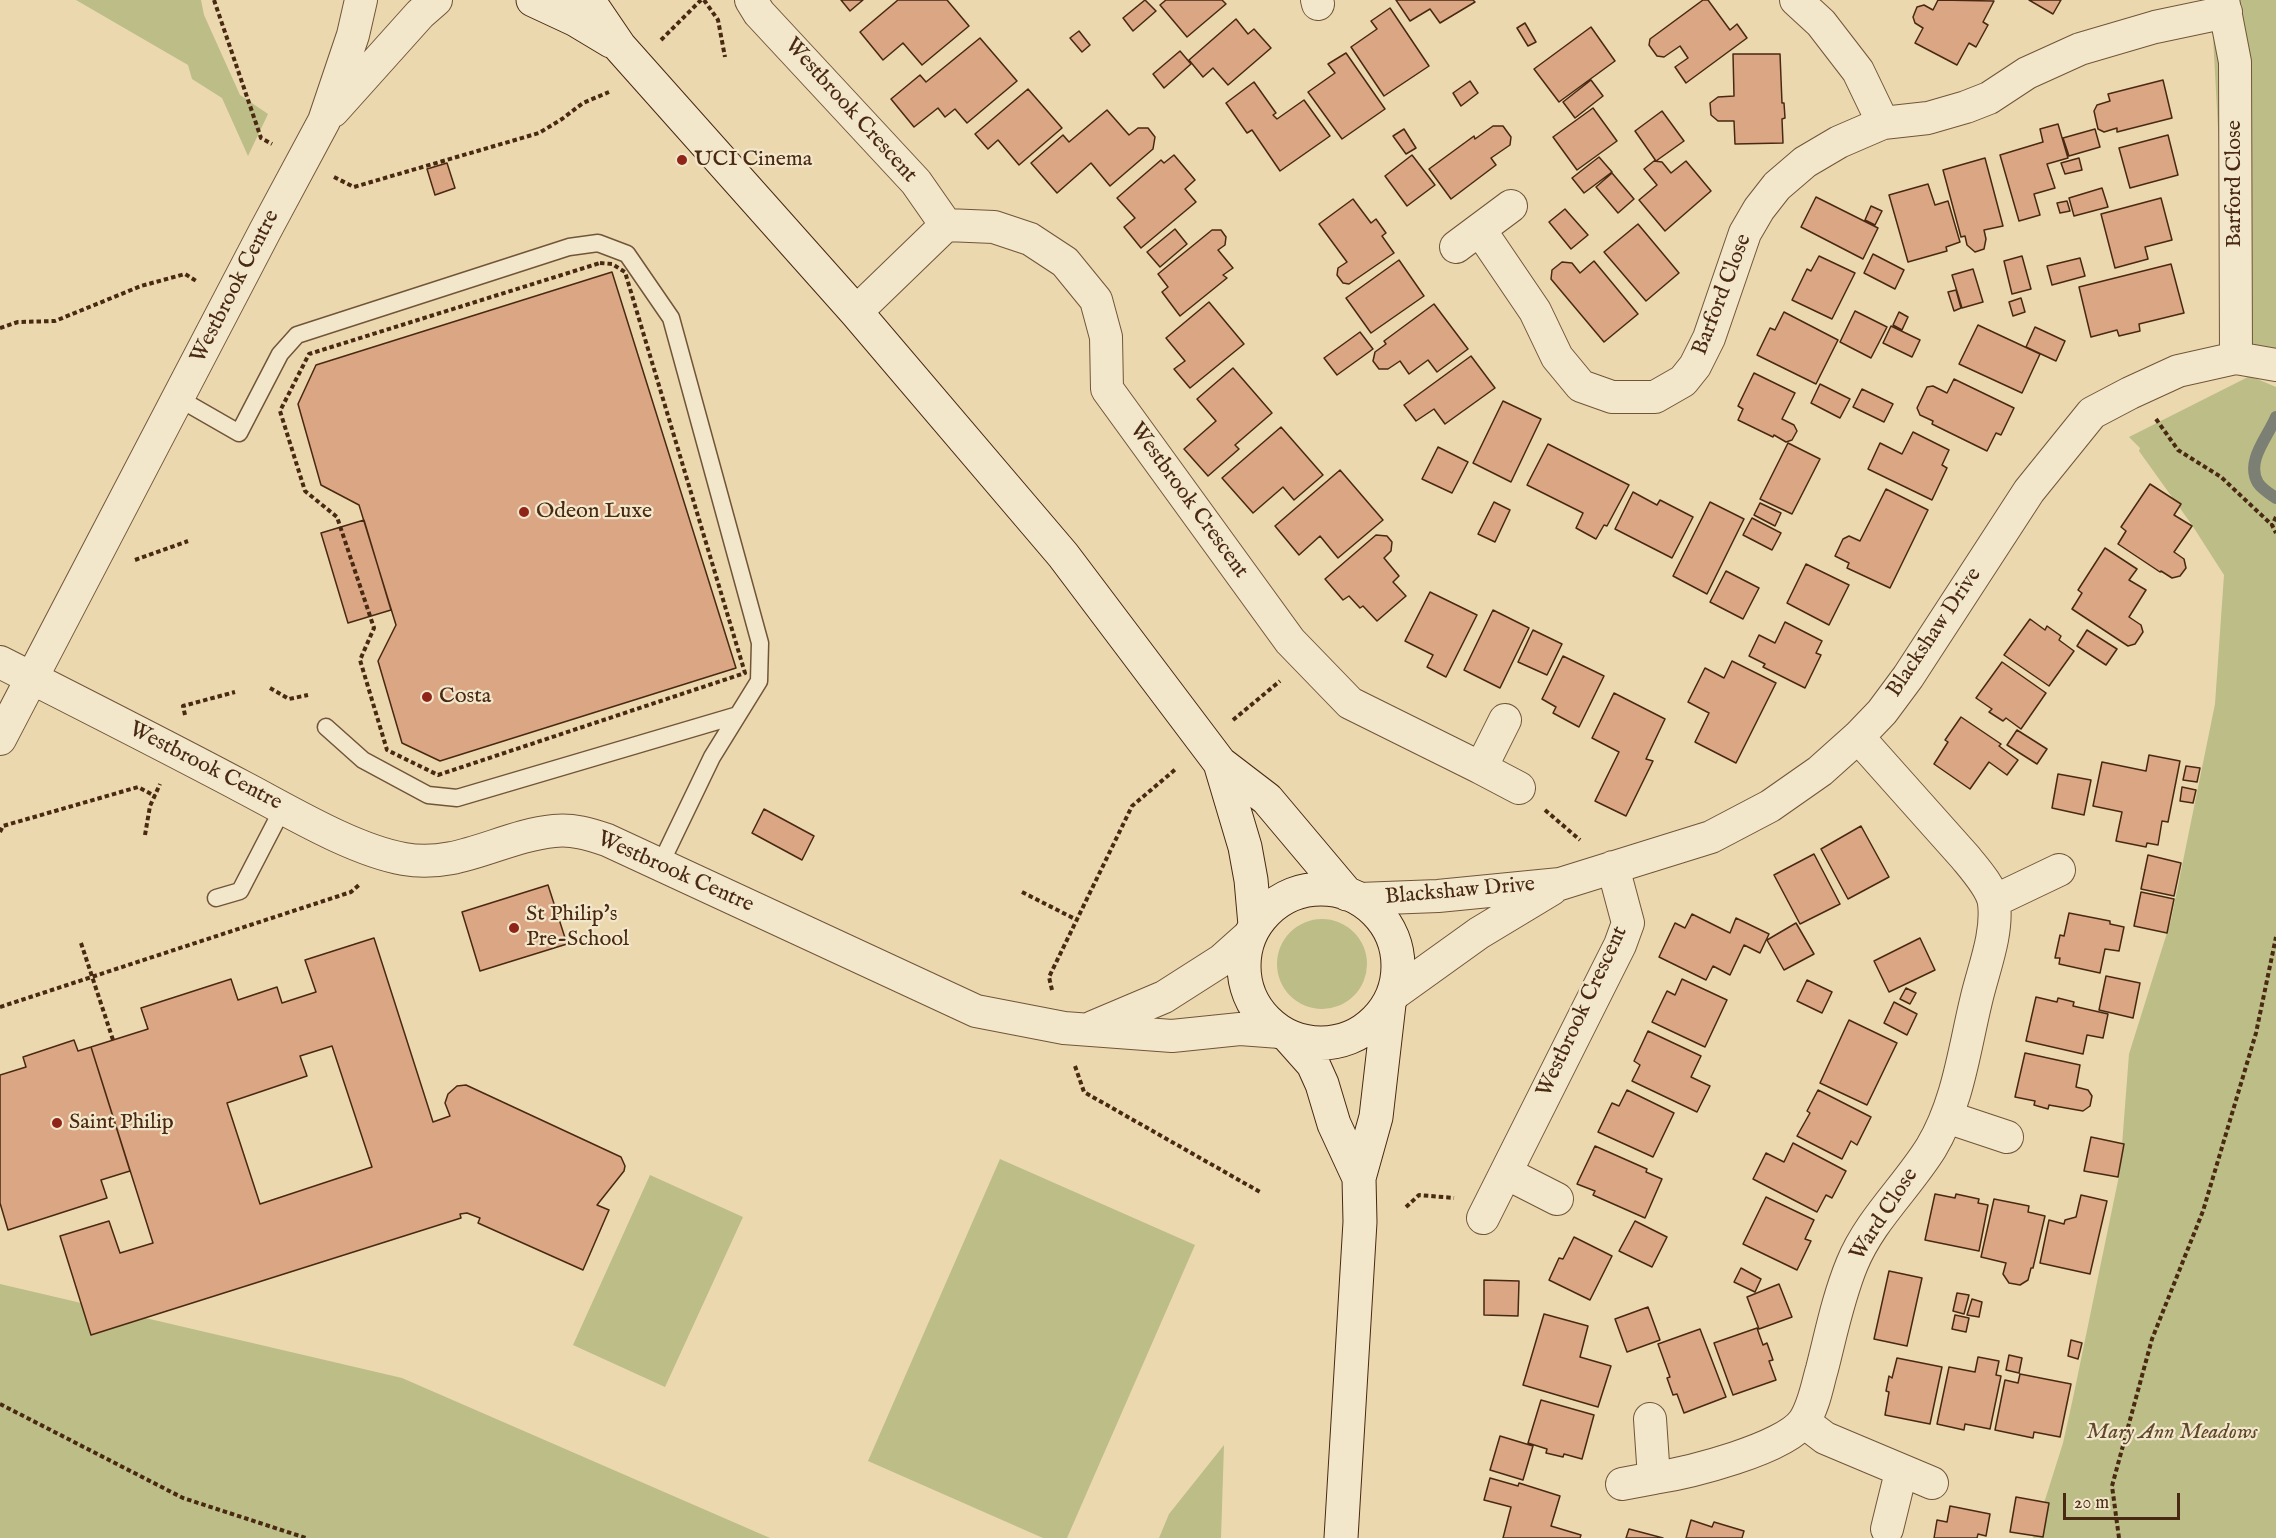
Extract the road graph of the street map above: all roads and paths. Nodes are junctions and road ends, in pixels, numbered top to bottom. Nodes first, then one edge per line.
1 (214, 0) edge
2 (362, 0) edge
3 (436, 0) edge
4 (533, 0) edge
5 (588, 0) edge
6 (702, 0) edge
7 (750, 0) edge
8 (1786, 3) edge
9 (2224, 6) edge
10 (658, 44) dead end
11 (620, 47) junction
12 (725, 57) dead end
13 (609, 92) dead end
14 (324, 121) junction
15 (1883, 123) junction
16 (277, 147) dead end
17 (330, 175) dead end
18 (1511, 206) dead end
19 (946, 225) junction
20 (230, 298) junction
21 (856, 312) junction
22 (0, 328) edge
23 (2236, 358) junction
24 (2276, 365) edge
25 (2130, 393) junction
26 (178, 398) junction
27 (300, 478) joint
28 (2276, 518) edge
29 (2272, 525) junction
30 (2276, 533) edge
31 (189, 541) dead end
32 (131, 550) dead end
33 (1307, 658) junction
34 (0, 662) edge
35 (32, 678) junction
36 (270, 688) dead end
37 (235, 692) dead end
38 (308, 695) dead end
39 (183, 706) dead end
40 (738, 715) junction
41 (1505, 720) dead end
42 (1230, 723) dead end
43 (326, 727) dead end
44 (1858, 737) junction
45 (0, 739) edge
46 (1220, 763) junction
47 (1178, 767) dead end
48 (1481, 768) junction
49 (162, 781) dead end
50 (1520, 788) joint
51 (155, 796) junction
52 (283, 808) junction
53 (0, 832) edge
54 (145, 835) dead end
55 (660, 865) junction
56 (1613, 867) junction
57 (2059, 870) dead end
58 (360, 884) dead end
59 (1560, 884) junction
60 (1022, 892) dead end
61 (1353, 896) junction
62 (216, 898) dead end
63 (1994, 901) junction
64 (1077, 920) junction
65 (1252, 930) junction
66 (2276, 938) edge
67 (81, 943) dead end
68 (92, 976) junction
69 (1054, 999) dead end
70 (1391, 999) junction
71 (0, 1007) edge
72 (1090, 1029) junction
73 (1285, 1035) junction
74 (113, 1040) dead end
75 (1075, 1066) dead end
76 (1947, 1117) junction
77 (2007, 1137) dead end
78 (1506, 1173) junction
79 (1359, 1178) junction
80 (1260, 1192) dead end
81 (1557, 1199) dead end
82 (1406, 1207) dead end
83 (1487, 1211) joint
84 (0, 1404) edge
85 (1650, 1419) dead end
86 (1804, 1422) junction
87 (1901, 1472) junction
88 (1654, 1478) junction
89 (1932, 1483) dead end
90 (1622, 1484) dead end
91 (1887, 1528) dead end
92 (306, 1538) edge
93 (1341, 1538) edge
94 (2119, 1538) edge

1 - 16 path
2 - 14 street, Westbrook Centre
3 - 14 street, Westbrook Centre
4 - 11 street
5 - 11 street
6 - 10 path
6 - 12 path
7 - 19 street, Westbrook Crescent
8 - 15 street
9 - 15 street, Barford Close
9 - 23 street, Barford Close
11 - 21 street
13 - 17 path
14 - 20 street, Westbrook Centre
15 - 18 street, Barford Close
19 - 21 street
19 - 33 street, Westbrook Crescent
20 - 22 path
20 - 26 street, Westbrook Centre
21 - 46 street
23 - 24 street, Blackshaw Drive
23 - 25 street, Blackshaw Drive
25 - 29 path
25 - 44 street, Blackshaw Drive
26 - 35 street, Westbrook Centre
26 - 40 lane
27 - 27 path
28 - 29 path
29 - 30 path
31 - 32 path
33 - 42 path
33 - 48 street, Westbrook Crescent
34 - 35 street, Westbrook Centre
35 - 45 street, Westbrook Centre
35 - 52 street, Westbrook Centre
36 - 38 path
37 - 39 path
40 - 43 lane
40 - 55 lane
41 - 48 street
44 - 56 street, Blackshaw Drive
44 - 63 street
46 - 61 street
46 - 65 street
47 - 64 path
48 - 50 street, Westbrook Crescent
49 - 51 path
50 - 56 path
51 - 53 path
51 - 54 path
52 - 55 street, Westbrook Centre
52 - 62 lane
55 - 72 street, Westbrook Centre
56 - 59 street, Blackshaw Drive
56 - 78 street, Westbrook Crescent
57 - 63 street
58 - 68 path
59 - 61 street, Blackshaw Drive
59 - 70 street, Blackshaw Drive
60 - 64 path
61 - 65 street
61 - 70 street
63 - 76 street, Ward Close
64 - 69 path
65 - 72 street, Westbrook Centre
65 - 73 street
66 - 94 path
67 - 68 path
68 - 71 path
68 - 74 path
70 - 73 street
70 - 79 street
72 - 73 street, Westbrook Centre
73 - 79 street
75 - 80 path
76 - 77 street
76 - 86 street, Ward Close
78 - 81 street
78 - 83 street, Westbrook Crescent
79 - 93 street
82 - 83 path
84 - 92 path
85 - 88 street
86 - 87 street
86 - 88 street
87 - 89 street
87 - 91 street
88 - 90 street

